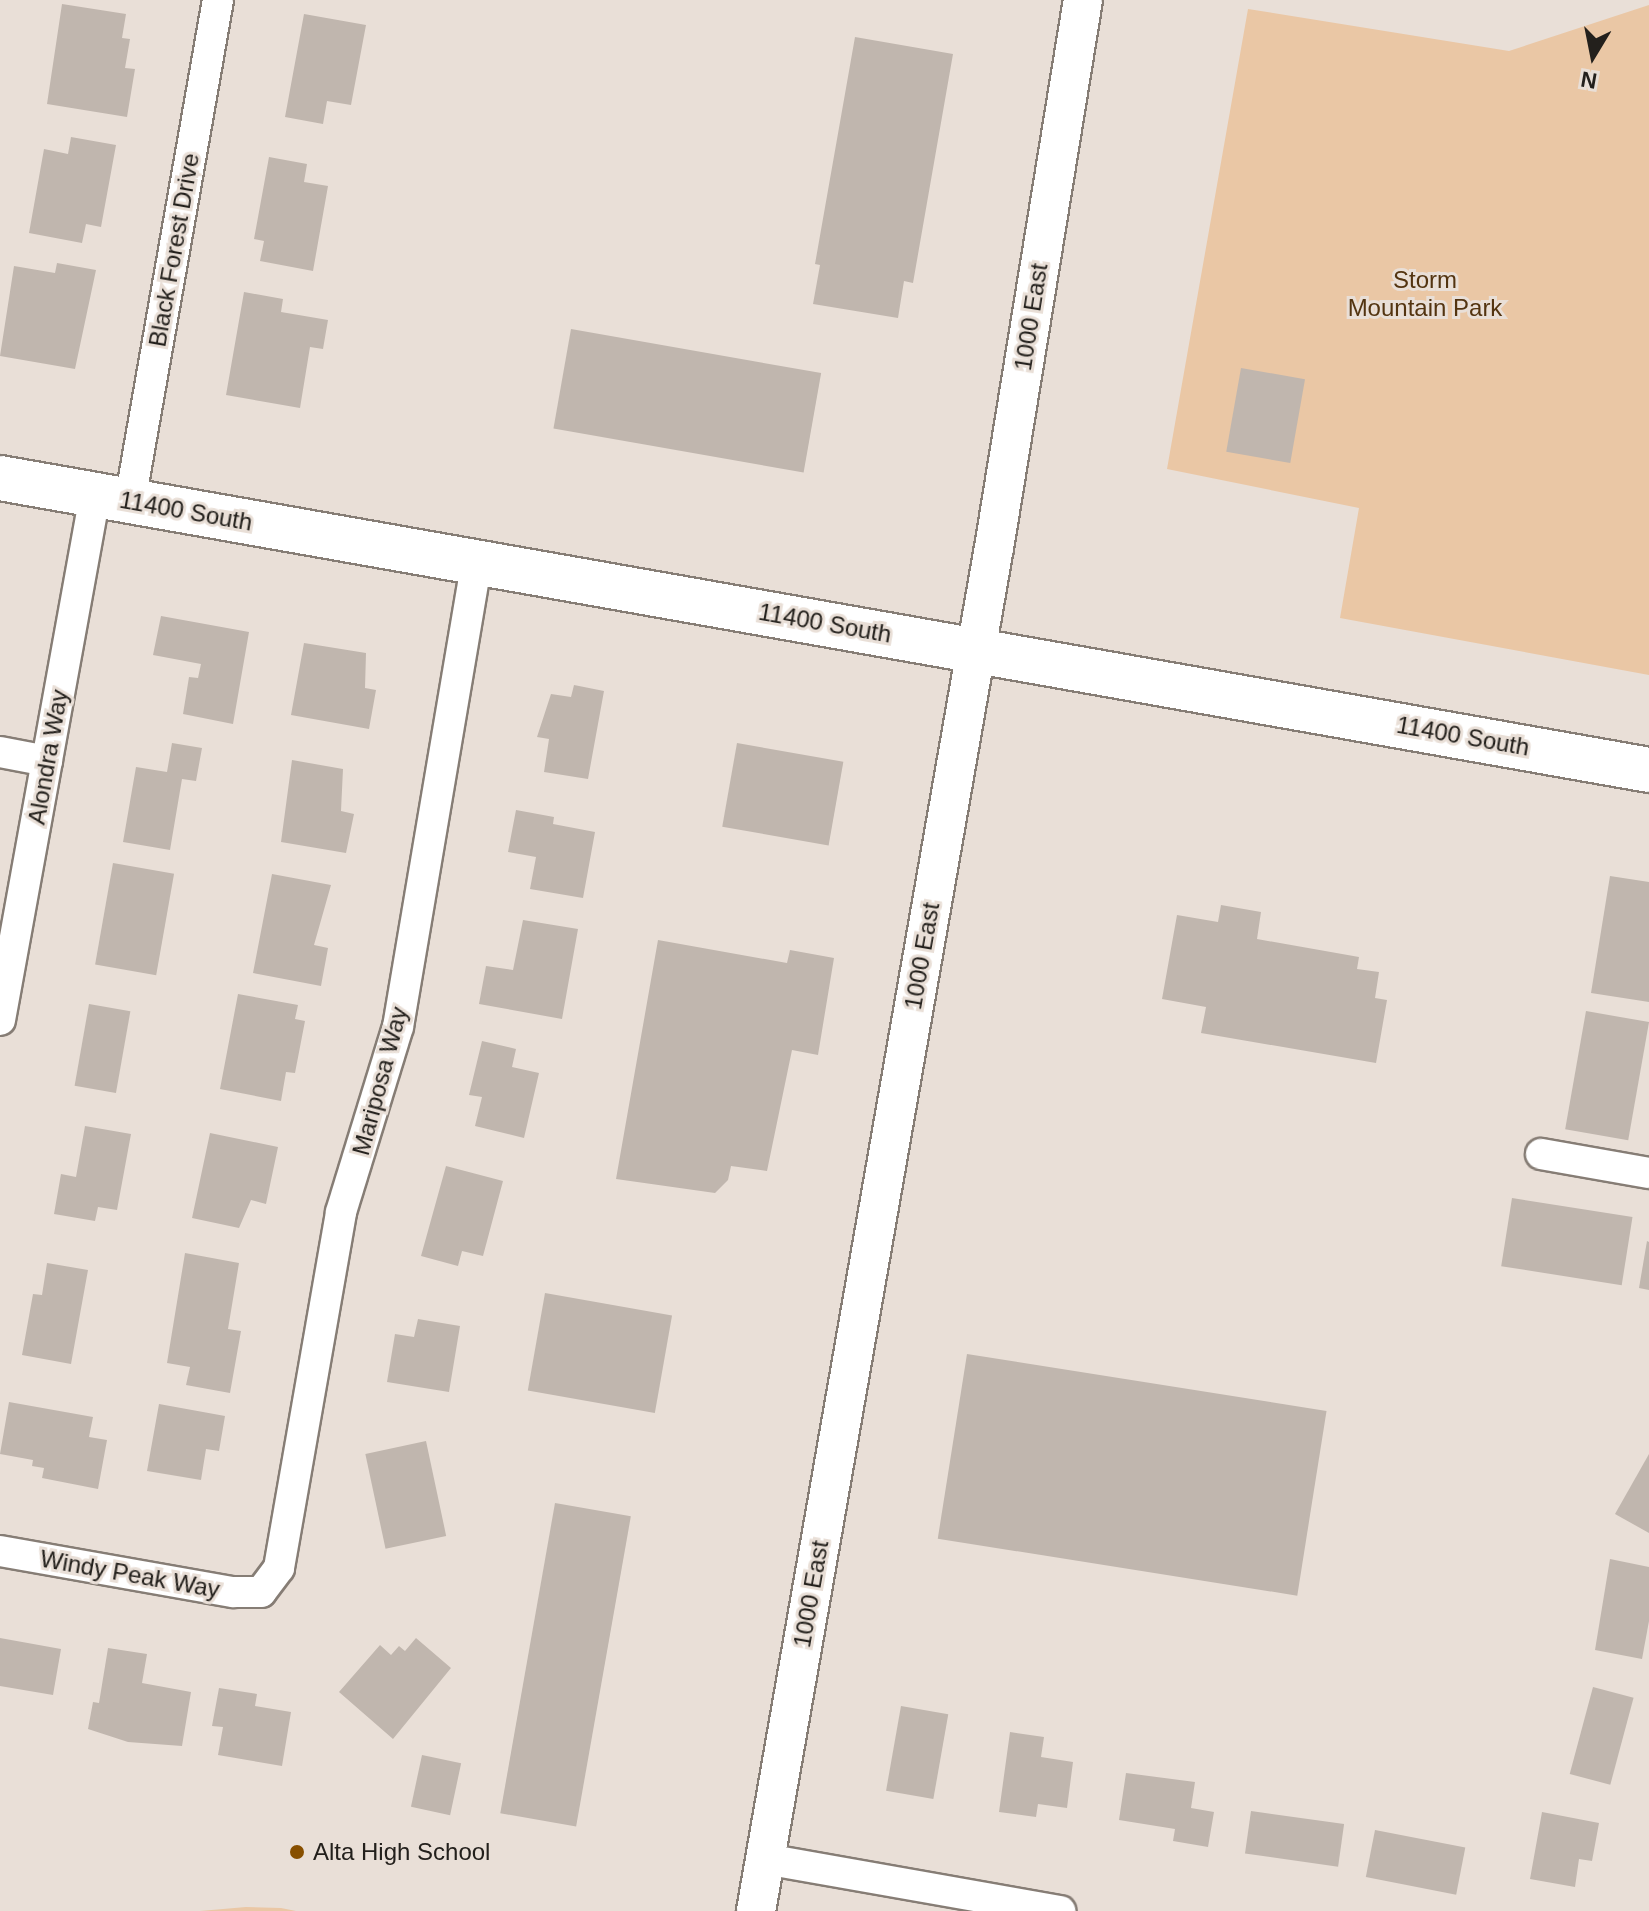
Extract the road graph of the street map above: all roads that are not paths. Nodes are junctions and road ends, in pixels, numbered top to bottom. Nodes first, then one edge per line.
1 (218, 0) edge
2 (1083, 0) edge
3 (0, 478) edge
4 (112, 498) junction
5 (477, 562) junction
6 (976, 650) junction
7 (0, 752) edge
8 (47, 761) junction
9 (1649, 770) edge
10 (0, 1020) edge
11 (1541, 1154) dead end
12 (1649, 1173) edge
13 (0, 1551) edge
14 (261, 1592) joint
15 (765, 1859) junction
16 (756, 1911) edge
17 (1060, 1911) edge

1 - 4 street, Black Forest Drive
2 - 6 street, 1000 East
3 - 4 main road, 11400 South
4 - 5 main road, 11400 South
4 - 8 street, Alondra Way
5 - 6 main road, 11400 South
5 - 14 street, Mariposa Way
6 - 9 main road, 11400 South
6 - 15 street, 1000 East
7 - 8 street
8 - 10 street, Alondra Way
11 - 12 street
13 - 14 street, Windy Peak Way
15 - 16 street, 1000 East
15 - 17 street

